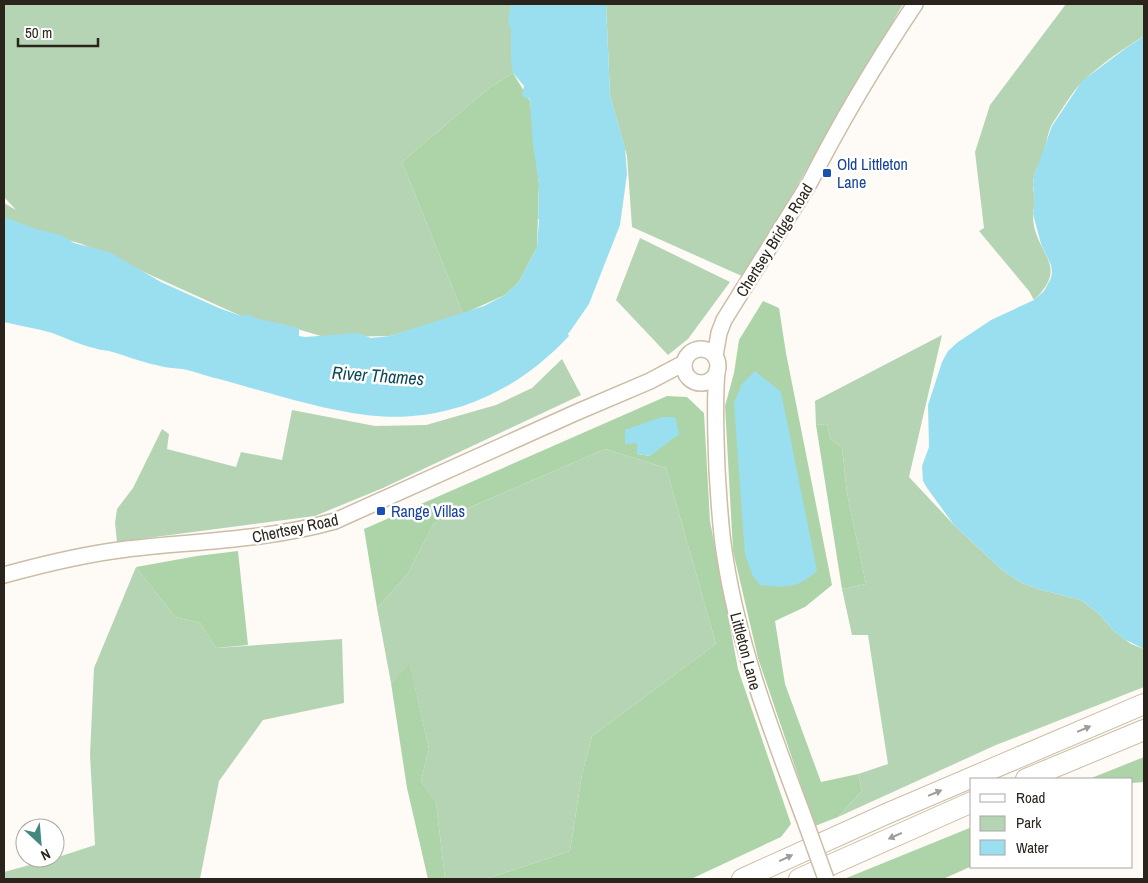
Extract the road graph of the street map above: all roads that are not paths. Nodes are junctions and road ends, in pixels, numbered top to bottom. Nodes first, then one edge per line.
1 (915, 4) edge
2 (724, 320) junction
3 (694, 350) junction
4 (716, 364) junction
5 (690, 374) junction
6 (714, 412) junction
7 (4, 575) edge
8 (1144, 704) edge
9 (1144, 730) edge
10 (1028, 778) edge
11 (970, 803) edge
12 (742, 879) edge
13 (799, 879) edge
14 (826, 879) edge

1 - 2 main road, Chertsey Bridge Road
2 - 3 main road, Chertsey Bridge Road
2 - 4 main road, Chertsey Bridge Road
3 - 4 main road
3 - 5 main road
4 - 5 main road
4 - 6 main road, Chertsey Bridge Road
5 - 6 main road
5 - 7 main road, Chertsey Road
6 - 14 main road, Littleton Lane, bridge
12 -> 8 highway
9 - 10 highway
11 -> 13 highway

